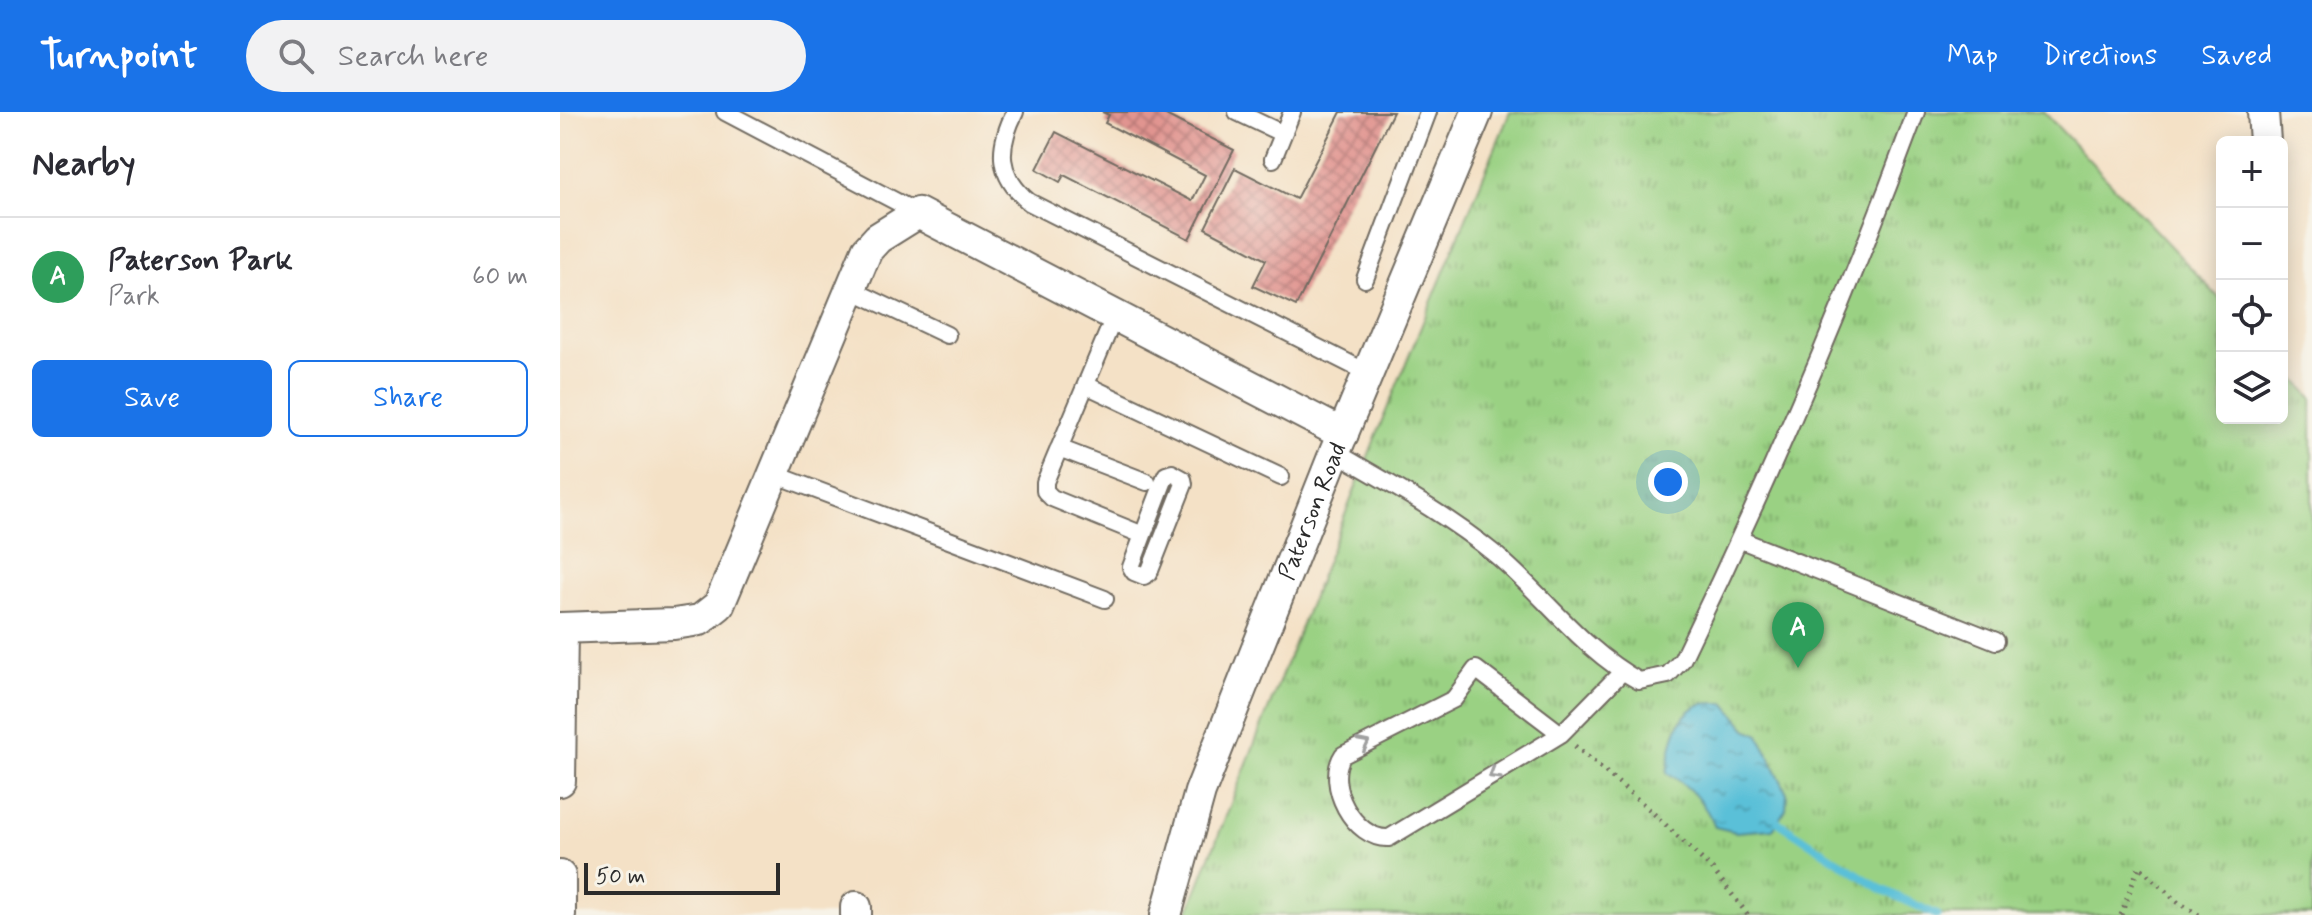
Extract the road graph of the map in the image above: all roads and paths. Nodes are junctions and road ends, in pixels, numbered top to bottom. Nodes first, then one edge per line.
1 (725, 112) edge
2 (1015, 112) edge
3 (1237, 112) edge
4 (1292, 112) edge
5 (1428, 112) edge
6 (1916, 112) edge
7 (2263, 112) edge
8 (1470, 114) edge
9 (1281, 133) junction
10 (2265, 136) edge
11 (1273, 159) dead end
12 (918, 213) junction
13 (1365, 279) dead end
14 (850, 289) junction
15 (1115, 315) junction
16 (947, 335) dead end
17 (1368, 373) junction
18 (1086, 385) junction
19 (1339, 443) junction
20 (1059, 448) junction
21 (774, 474) junction
22 (1281, 477) dead end
23 (1147, 482) dead end
24 (1143, 535) junction
25 (1741, 540) junction
26 (1105, 599) dead end
27 (561, 628) edge
28 (1996, 641) dead end
29 (1622, 672) junction
30 (561, 694) edge
31 (1561, 734) junction
32 (560, 781) edge
33 (560, 876) edge
34 (1740, 908) junction
35 (2122, 914) edge
36 (560, 915) edge
37 (1166, 915) edge
38 (1742, 915) edge
39 (1748, 915) edge
40 (2199, 915) edge

1 - 12 lane
2 - 17 lane
3 - 9 lane
4 - 9 lane
5 - 13 lane
6 - 25 lane
7 - 10 street
8 - 17 street, Paterson Road
9 - 11 lane
12 - 14 street
12 - 15 street
14 - 16 lane
14 - 21 street
15 - 18 lane
15 - 19 street
17 - 19 street, Paterson Road
18 - 20 lane
18 - 22 lane
19 - 29 lane
19 - 37 street, Paterson Road
20 - 23 lane
20 - 24 lane
21 - 26 lane
21 - 27 street
24 - 24 lane
25 - 28 lane
25 - 29 lane
27 - 30 street
29 - 31 lane
30 - 32 street
31 -> 31 lane
31 - 34 path
33 - 36 street
34 - 38 path
34 - 39 path
35 - 40 path

